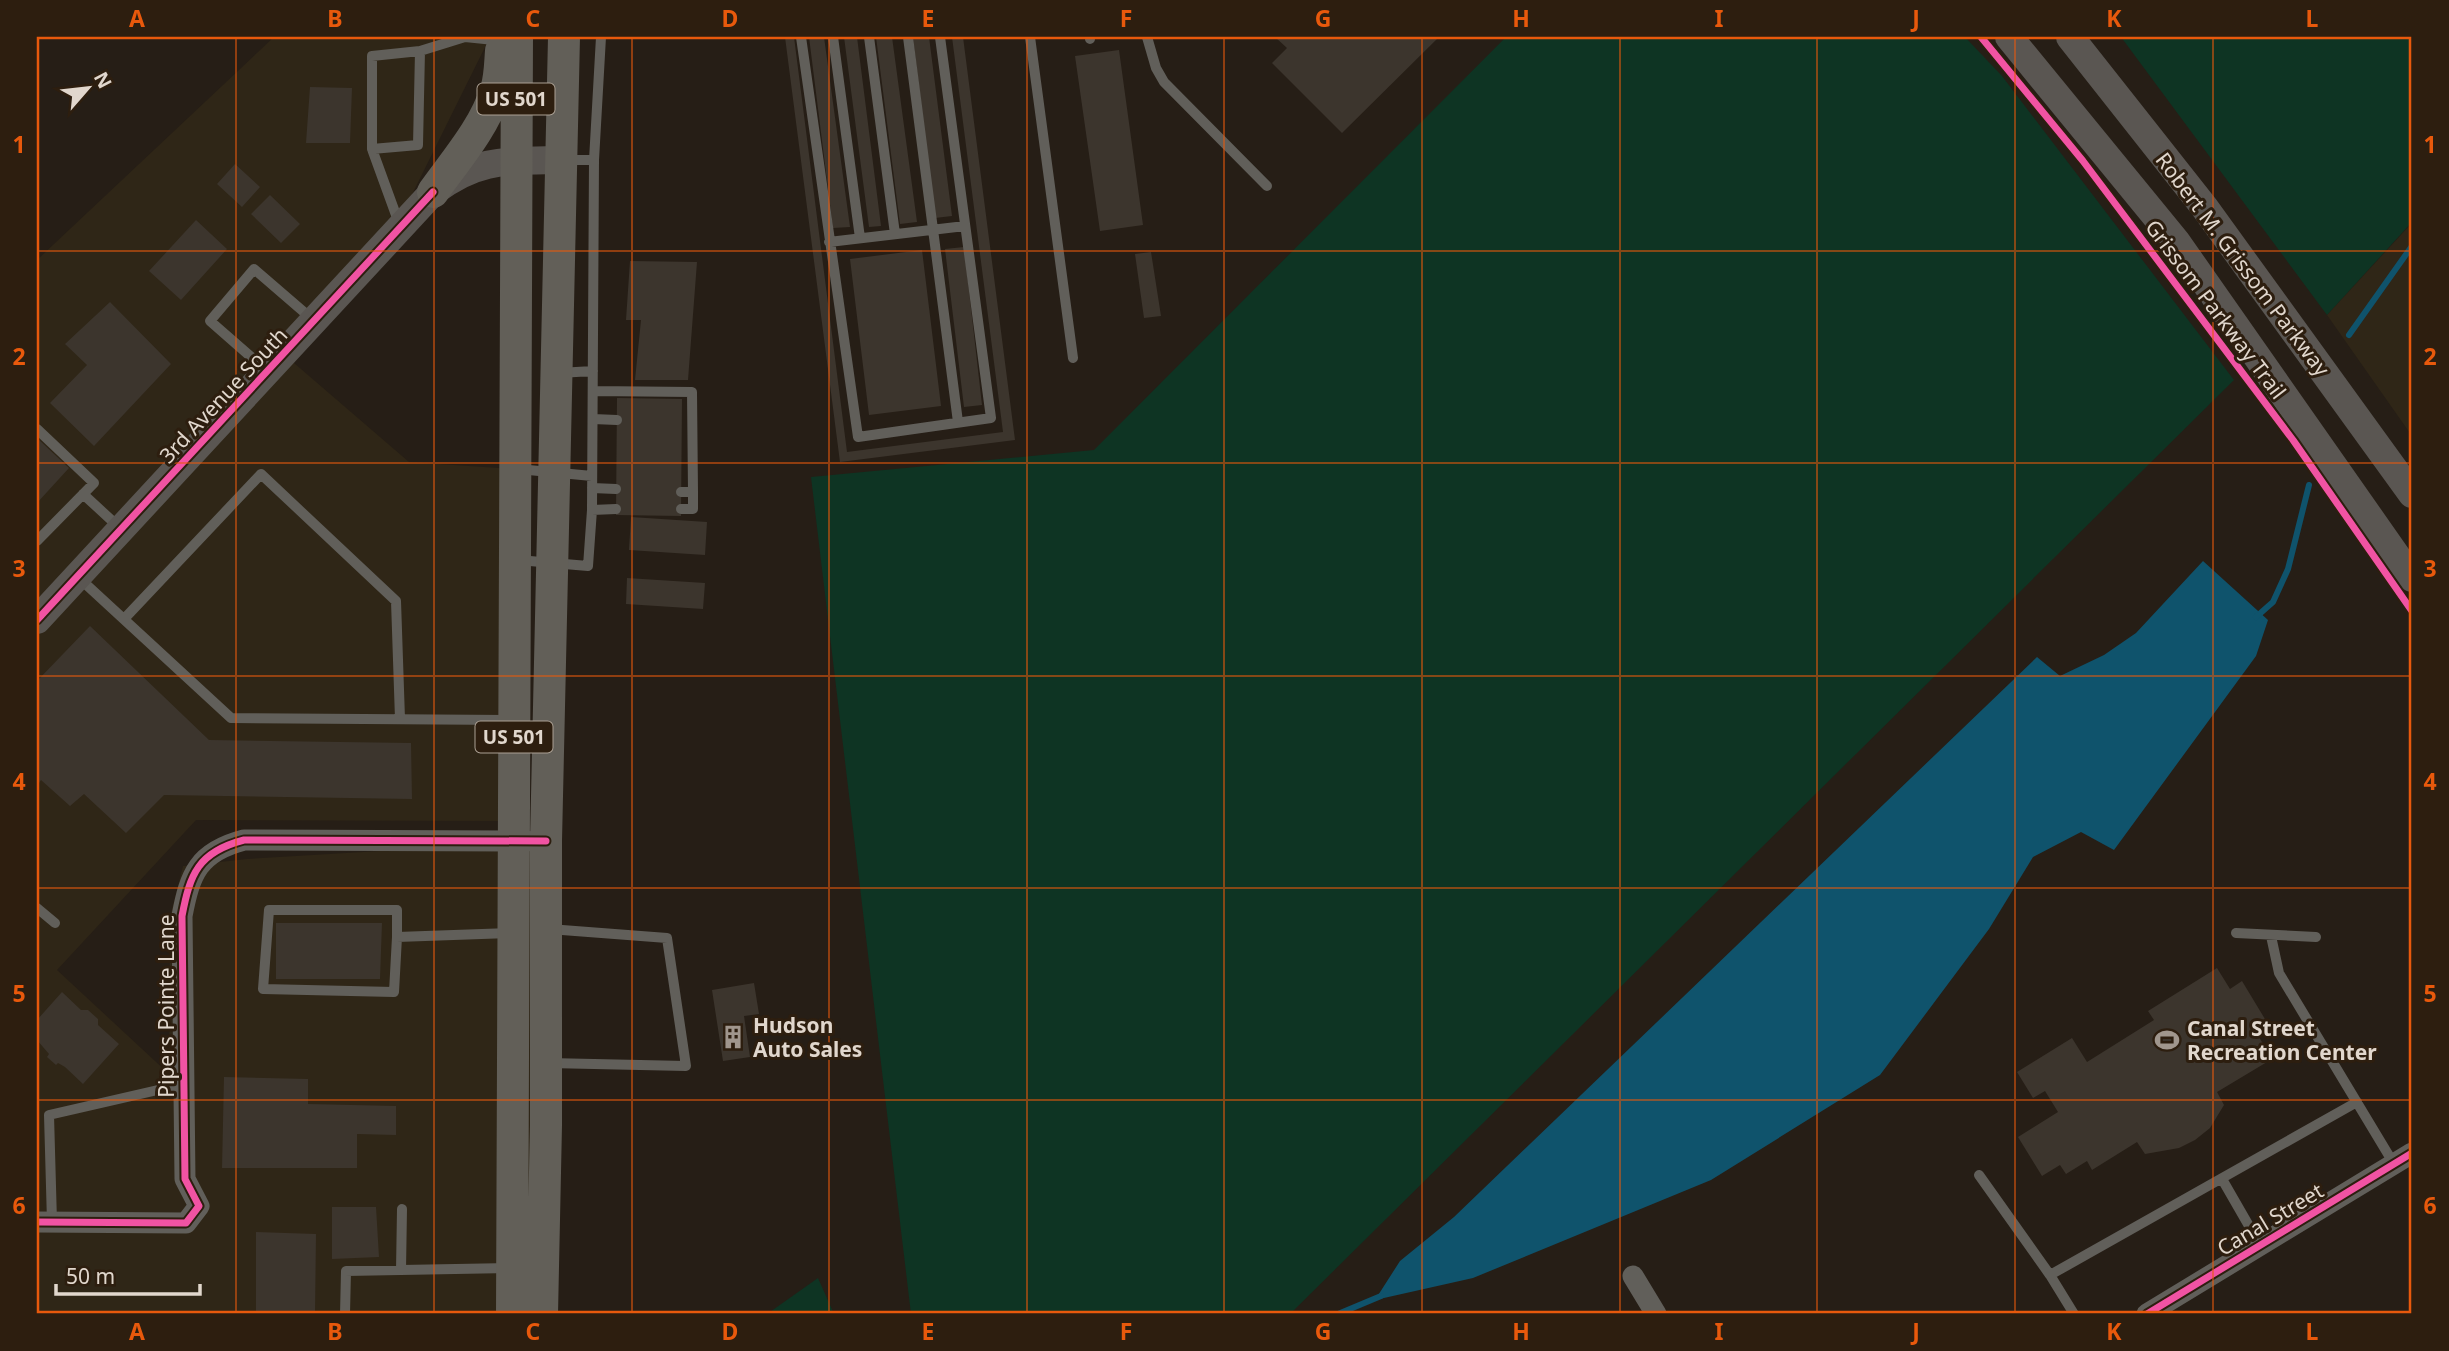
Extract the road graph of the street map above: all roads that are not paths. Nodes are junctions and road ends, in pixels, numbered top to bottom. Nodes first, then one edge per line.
1 (465, 37) edge
2 (564, 37) edge
3 (601, 37) edge
4 (801, 37) edge
5 (833, 37) edge
6 (869, 37) edge
7 (908, 37) edge
8 (940, 37) edge
9 (1030, 37) edge
10 (1147, 37) edge
11 (2009, 37) edge
12 (2070, 37) edge
13 (509, 38) edge
14 (420, 51) junction
15 (372, 149) junction
16 (515, 160) junction
17 (561, 160) junction
18 (594, 160) junction
19 (1267, 186) dead end
20 (433, 192) junction
21 (965, 226) junction
22 (401, 228) junction
23 (933, 230) junction
24 (895, 234) junction
25 (860, 238) junction
26 (829, 242) junction
27 (315, 321) junction
28 (1073, 358) dead end
29 (593, 371) junction
30 (268, 372) junction
31 (556, 373) junction
32 (593, 391) junction
33 (593, 419) junction
34 (617, 420) dead end
35 (958, 422) junction
36 (37, 429) edge
37 (515, 469) junction
38 (555, 471) junction
39 (592, 476) junction
40 (592, 488) junction
41 (616, 489) dead end
42 (681, 492) dead end
43 (693, 492) junction
44 (83, 494) junction
45 (2412, 494) edge
46 (616, 509) dead end
47 (681, 509) dead end
48 (592, 510) junction
49 (121, 529) junction
50 (37, 541) edge
51 (515, 560) junction
52 (552, 564) junction
53 (78, 578) junction
54 (2412, 578) edge
55 (43, 610) edge
56 (124, 619) junction
57 (400, 719) junction
58 (514, 720) junction
59 (514, 841) junction
60 (546, 841) junction
61 (37, 908) edge
62 (55, 923) dead end
63 (530, 931) junction
64 (2236, 933) dead end
65 (2271, 936) junction
66 (397, 937) junction
67 (2316, 937) dead end
68 (530, 1061) junction
69 (184, 1084) junction
70 (2357, 1102) junction
71 (2403, 1158) edge
72 (1979, 1175) dead end
73 (2222, 1179) junction
74 (402, 1209) dead end
75 (44, 1222) edge
76 (2260, 1245) junction
77 (513, 1268) junction
78 (401, 1270) junction
79 (2050, 1275) junction
80 (1633, 1276) dead end
81 (345, 1314) edge
82 (512, 1314) edge
83 (542, 1314) edge
84 (1656, 1314) edge
85 (2074, 1314) edge
86 (2147, 1314) edge

1 - 13 lane
1 - 14 lane
2 - 17 main road, US 501
3 - 18 lane
4 - 26 lane
5 - 25 lane
6 - 24 lane
7 - 23 lane
8 - 21 lane
9 - 28 lane
10 - 19 lane
11 - 54 main road, Robert M. Grissom Parkway
12 - 45 main road, Robert M. Grissom Parkway
13 - 16 main road, US 501
13 - 20 main road
14 - 15 lane
14 - 15 lane
15 - 22 lane
16 - 17 main road, 3rd Avenue South
16 - 20 main road, 3rd Avenue South
16 - 37 main road, US 501
17 - 18 lane
17 - 31 main road, US 501
18 - 29 lane
20 - 22 main road, 3rd Avenue South
21 - 23 lane
21 - 35 lane
22 - 27 main road, 3rd Avenue South
23 - 24 lane
23 - 35 lane
24 - 25 lane
25 - 26 lane
26 - 35 lane
27 - 30 main road, 3rd Avenue South
27 - 30 lane
29 - 31 lane
29 - 32 lane
30 - 49 main road, 3rd Avenue South
31 - 38 main road, US 501
32 - 33 lane
32 - 43 lane
33 - 34 lane
33 - 39 lane
36 - 44 lane
37 - 38 lane
37 - 51 main road, US 501
38 - 39 lane
38 - 52 main road, US 501
39 - 40 lane
40 - 41 lane
40 - 48 lane
42 - 43 lane
43 - 47 lane
44 - 49 lane
44 - 50 lane
46 - 48 lane
48 - 52 lane
49 - 53 main road, 3rd Avenue South
51 - 52 lane
51 - 58 main road, US 501
52 - 60 main road, US 501
53 - 55 main road, 3rd Avenue South
53 - 56 lane
56 - 57 lane
56 - 57 lane
57 - 58 lane
58 - 59 main road, US 501
59 - 60 street, Pipers Pointe Lane
59 - 63 main road, US 501
59 - 69 street, Pipers Pointe Lane
60 - 63 main road, US 501
61 - 62 lane
63 - 66 lane
63 - 68 main road, US 501
63 - 68 lane
64 - 65 lane
65 - 67 lane
65 - 70 lane
66 - 66 lane
68 - 77 main road, US 501
68 - 83 main road, US 501
69 - 75 lane
69 - 75 street, Pipers Pointe Lane
70 - 71 lane
70 - 73 lane
71 - 76 street, Canal Street
72 - 79 lane
73 - 76 lane
73 - 79 lane
74 - 78 lane
76 - 86 street, Canal Street
77 - 78 lane
77 - 82 main road, US 501
78 - 81 lane
79 - 85 lane
80 - 84 street

